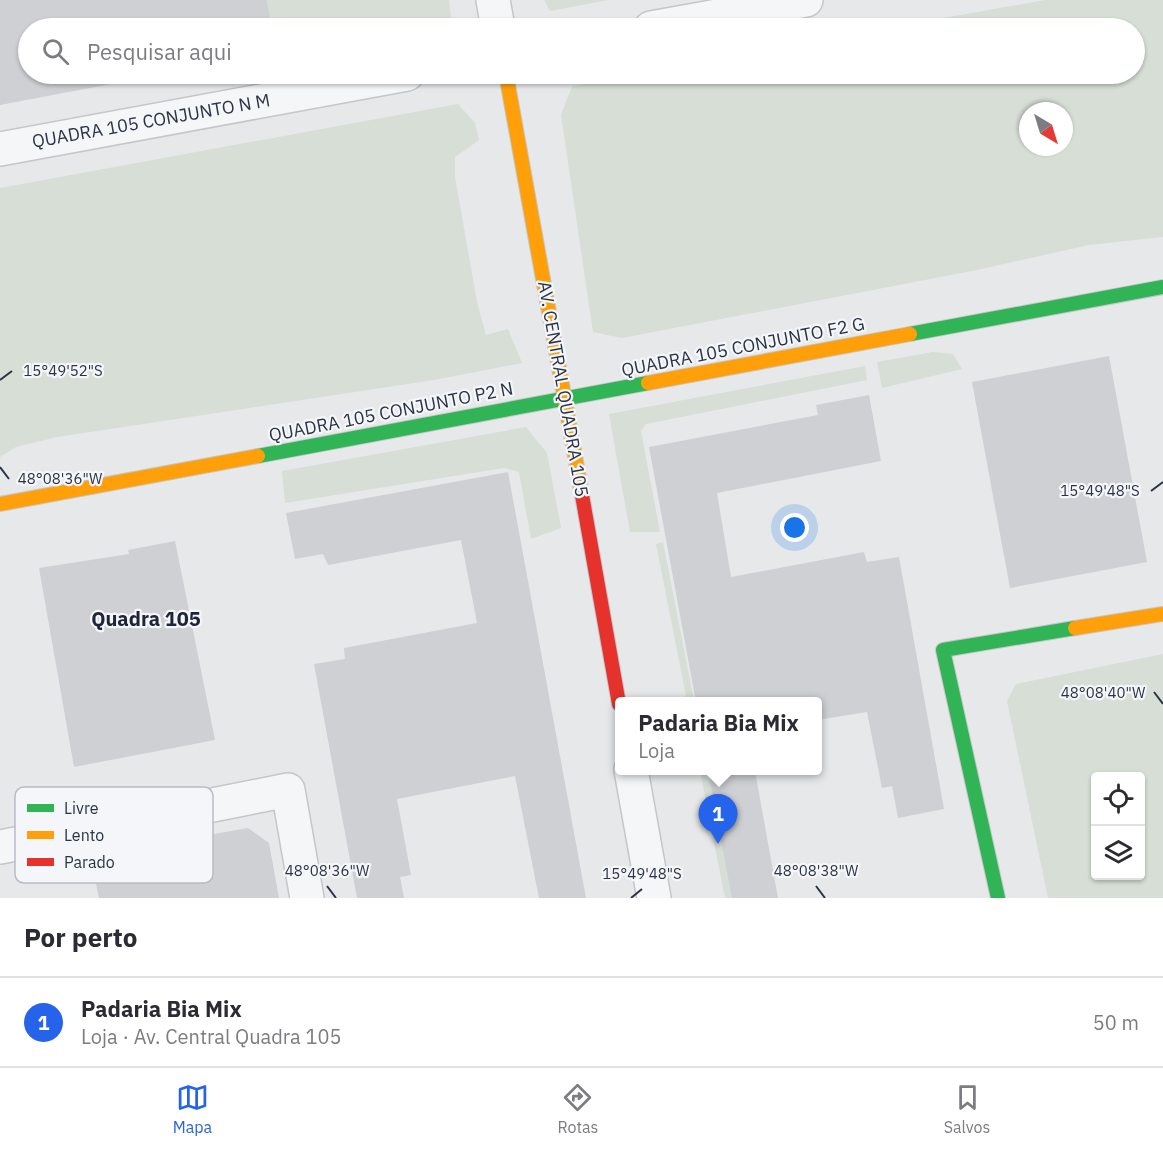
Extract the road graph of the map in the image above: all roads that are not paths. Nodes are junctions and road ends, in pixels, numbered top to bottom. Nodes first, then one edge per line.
1 (493, 0) edge
2 (806, 0) edge
3 (496, 18) edge
4 (706, 18) edge
5 (353, 84) edge
6 (508, 84) edge
7 (0, 149) edge
8 (1163, 287) edge
9 (565, 399) junction
10 (0, 504) edge
11 (1163, 614) edge
12 (618, 697) edge
13 (632, 775) edge
14 (213, 805) edge
15 (15, 844) edge
16 (0, 847) edge
17 (307, 898) edge
18 (654, 898) edge
19 (998, 898) edge

1 - 3 street
2 - 4 street
5 - 7 street, QUADRA 105 CONJUNTO N M
6 - 9 street, AV. CENTRAL QUADRA 105
8 - 9 street, QUADRA 105 CONJUNTO F2 G
9 - 10 street, QUADRA 105 CONJUNTO P2 N
9 - 12 street, AV. CENTRAL QUADRA 105
11 - 19 street
13 - 18 street
14 - 17 street
15 - 16 street

